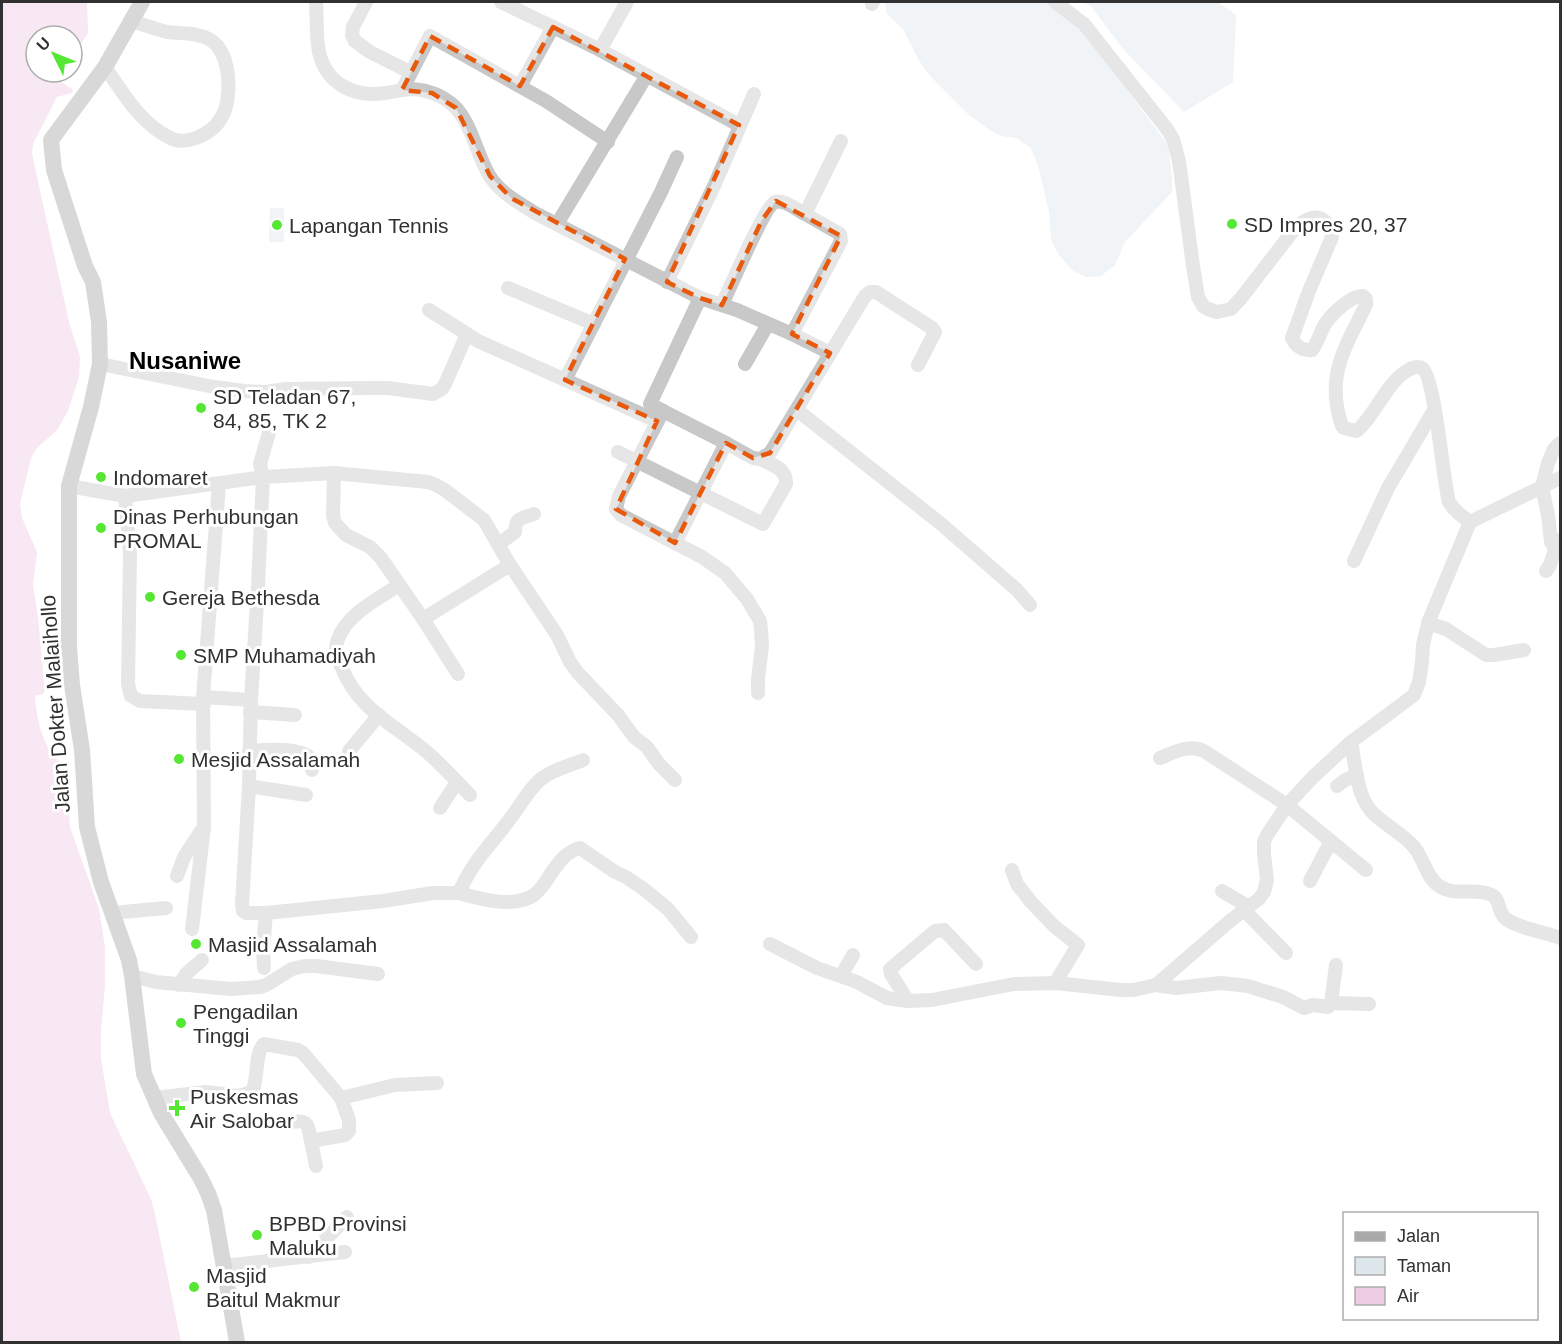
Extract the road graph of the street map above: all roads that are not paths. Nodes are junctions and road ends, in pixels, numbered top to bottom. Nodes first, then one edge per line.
1 (142, 2) edge
2 (316, 2) edge
3 (366, 2) edge
4 (501, 2) edge
5 (627, 2) edge
6 (1055, 2) edge
7 (132, 21) junction
8 (553, 27) junction
9 (600, 50) junction
10 (105, 67) junction
11 (410, 72) junction
12 (647, 75) junction
13 (520, 86) junction
14 (402, 90) junction
15 (754, 94) dead end
16 (739, 125) junction
17 (841, 141) dead end
18 (608, 142) junction
19 (677, 157) dead end
20 (805, 214) junction
21 (557, 224) junction
22 (626, 259) junction
23 (667, 282) junction
24 (508, 288) dead end
25 (700, 298) junction
26 (722, 305) junction
27 (429, 310) dead end
28 (594, 324) junction
29 (768, 324) junction
30 (467, 334) junction
31 (792, 334) junction
32 (830, 353) junction
33 (100, 364) junction
34 (745, 364) dead end
35 (918, 365) dead end
36 (565, 380) junction
37 (647, 410) junction
38 (797, 410) junction
39 (1434, 410) junction
40 (660, 416) junction
41 (270, 429) dead end
42 (726, 443) junction
43 (1560, 443) edge
44 (618, 452) dead end
45 (760, 459) junction
46 (637, 461) junction
47 (334, 473) junction
48 (263, 477) junction
49 (1549, 482) edge
50 (219, 484) junction
51 (69, 486) junction
52 (700, 493) junction
53 (125, 496) junction
54 (534, 514) dead end
55 (1470, 522) junction
56 (675, 543) junction
57 (499, 544) junction
58 (1354, 561) dead end
59 (510, 565) junction
60 (1546, 571) dead end
61 (399, 585) junction
62 (1030, 605) dead end
63 (423, 619) junction
64 (1428, 623) junction
65 (1524, 650) dead end
66 (458, 675) dead end
67 (758, 693) dead end
68 (204, 701) junction
69 (251, 706) junction
70 (295, 715) dead end
71 (379, 715) junction
72 (1351, 742) junction
73 (249, 751) junction
74 (349, 751) dead end
75 (1160, 758) dead end
76 (583, 760) dead end
77 (312, 770) dead end
78 (1357, 775) junction
79 (675, 780) dead end
80 (457, 782) junction
81 (249, 786) junction
82 (1337, 786) dead end
83 (306, 795) dead end
84 (470, 795) dead end
85 (1287, 805) junction
86 (440, 808) dead end
87 (204, 827) junction
88 (1331, 841) junction
89 (1012, 870) dead end
90 (1366, 870) dead end
91 (177, 876) dead end
92 (1310, 881) dead end
93 (1222, 891) dead end
94 (459, 893) junction
95 (166, 908) dead end
96 (1247, 909) junction
97 (112, 912) junction
98 (266, 913) junction
99 (192, 929) dead end
100 (691, 937) dead end
101 (1560, 938) edge
102 (770, 944) dead end
103 (1286, 953) dead end
104 (853, 955) dead end
105 (202, 960) dead end
106 (976, 964) dead end
107 (1336, 965) dead end
108 (264, 968) dead end
109 (378, 974) dead end
110 (132, 976) junction
111 (841, 976) junction
112 (1055, 983) junction
113 (179, 985) junction
114 (1156, 985) junction
115 (908, 1001) junction
116 (1332, 1003) junction
117 (1369, 1004) dead end
118 (437, 1083) dead end
119 (154, 1098) junction
120 (340, 1098) junction
121 (289, 1122) dead end
122 (311, 1141) junction
123 (316, 1166) dead end
124 (347, 1217) dead end
125 (345, 1252) dead end
126 (309, 1257) junction
127 (224, 1266) junction
128 (237, 1342) edge

1 - 7 main road, Jalan Dokter Malaihollo
2 - 14 street
3 - 11 street
4 - 8 street
5 - 9 street
6 - 39 street
7 - 10 main road, Jalan Dokter Malaihollo
7 - 10 street
8 - 9 street
8 - 13 street
9 - 12 street
10 - 33 main road, Jalan Dokter Malaihollo
11 - 13 street
11 - 14 street
12 - 16 street
12 - 18 street
13 - 18 street
14 - 21 street
15 - 16 street
16 - 23 street
17 - 20 street
18 - 21 street
19 - 22 street
20 - 26 street
20 - 31 street
21 - 22 street
22 - 23 street
22 - 28 street
23 - 25 street
24 - 28 street
25 - 26 street
25 - 37 street
26 - 29 street
27 - 30 street
28 - 36 street
29 - 31 street
29 - 34 street
30 - 33 street
30 - 36 street
31 - 32 street
32 - 35 street
32 - 38 street
33 - 51 main road, Jalan Dokter Malaihollo
36 - 37 street
37 - 40 street
38 - 45 street
38 - 62 street
39 - 55 street
39 - 58 street
40 - 42 street
40 - 46 street
41 - 48 street
42 - 45 street
42 - 52 street
43 - 49 street
44 - 46 street
45 - 52 street
46 - 52 street
46 - 56 street
47 - 48 street
47 - 57 street
47 - 61 street
48 - 50 street
48 - 69 street
49 - 55 street
49 - 60 street
50 - 53 street
50 - 68 street
51 - 53 street
51 - 97 main road, Jalan Dokter Malaihollo
52 - 56 street
53 - 68 street
54 - 57 street
55 - 64 street
56 - 67 street
57 - 59 street
59 - 63 street
59 - 79 street
61 - 63 street
61 - 71 street
63 - 66 street
64 - 65 street
64 - 72 street
68 - 69 street
68 - 87 street
69 - 70 street
69 - 73 street
71 - 74 street
71 - 80 street
72 - 78 street
72 - 85 street
73 - 77 street
73 - 81 street
75 - 85 street
76 - 94 street
78 - 82 street
78 - 101 street
80 - 84 street
80 - 86 street
81 - 83 street
81 - 98 street
85 - 88 street
85 - 96 street
87 - 91 street
87 - 99 street
88 - 90 street
88 - 92 street
89 - 112 street
93 - 96 street
94 - 98 street
94 - 100 street
95 - 97 street
96 - 103 street
96 - 114 street
97 - 110 main road, Jalan Dokter Malaihollo
98 - 108 street
102 - 111 street
104 - 111 street
105 - 113 street
106 - 115 street
107 - 116 street
109 - 113 street
110 - 113 street
110 - 119 main road, Jalan Dokter Malaihollo
111 - 115 street
112 - 114 street
112 - 115 street
114 - 116 street
116 - 117 street
118 - 120 street
119 - 120 street
119 - 127 main road, Jalan Dokter Malaihollo
120 - 122 street
121 - 122 street
122 - 123 street
124 - 126 street
125 - 126 street
126 - 127 street
127 - 128 main road, Jalan Dokter Malaihollo

